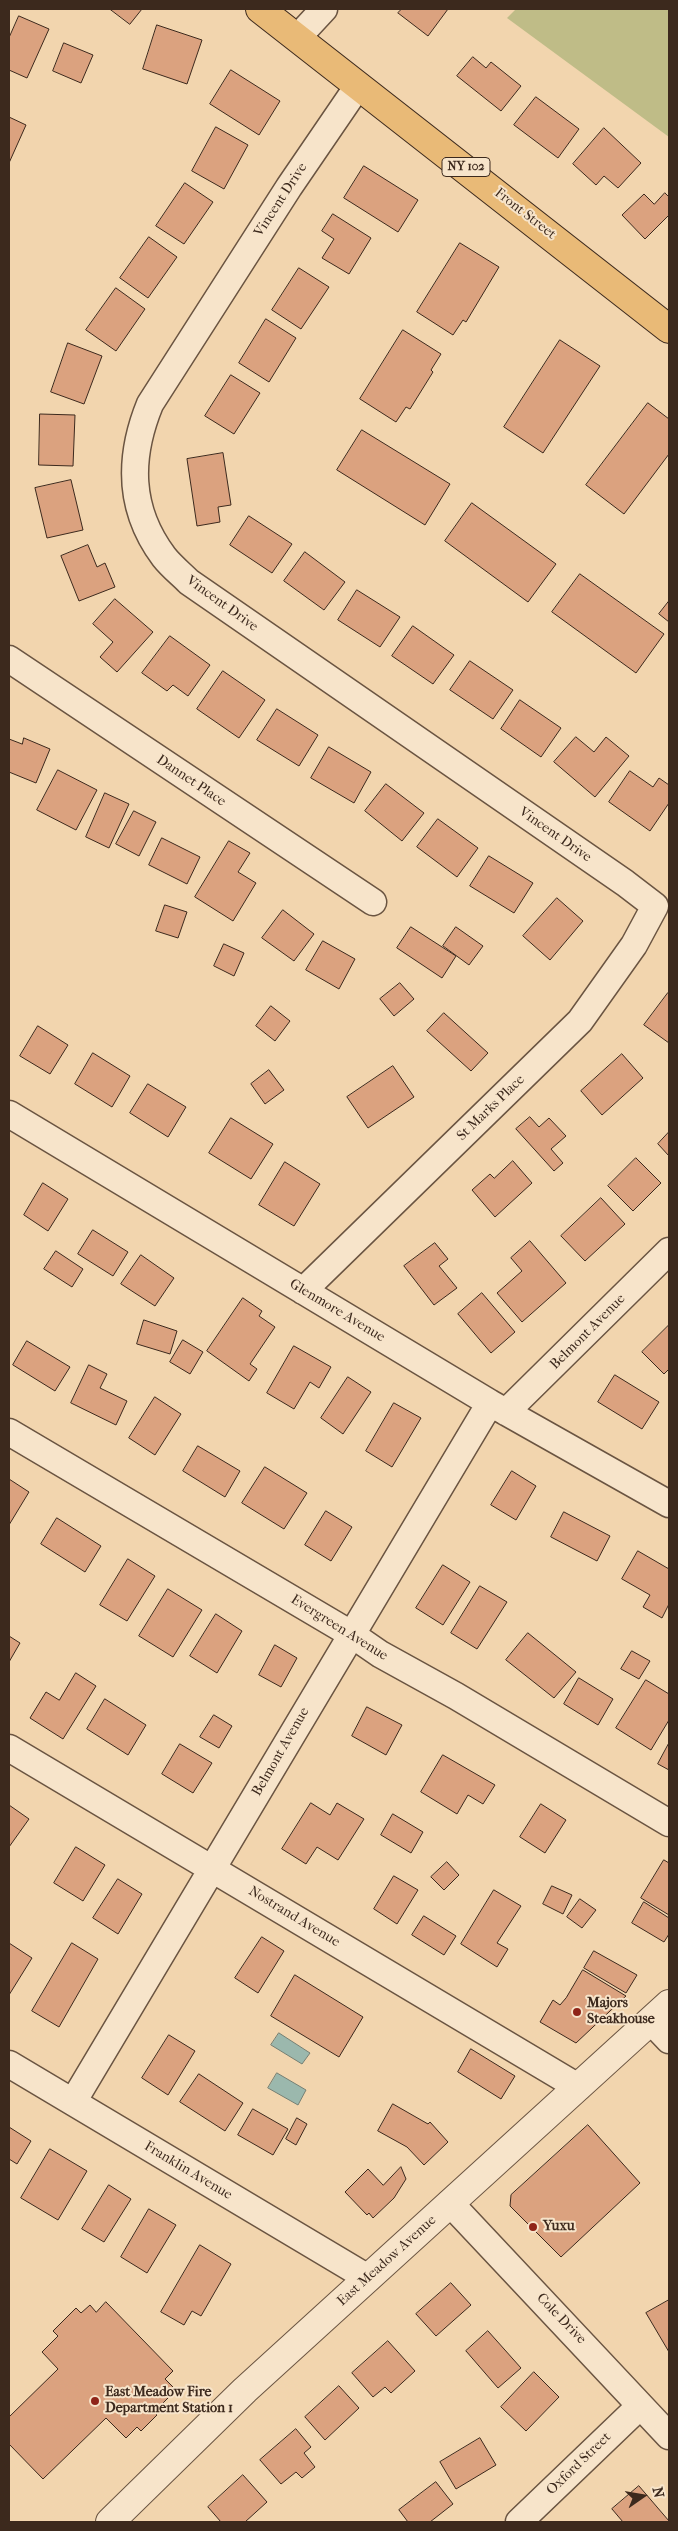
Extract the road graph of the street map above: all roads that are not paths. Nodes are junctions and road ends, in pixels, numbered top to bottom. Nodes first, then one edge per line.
1 (260, 9) edge
2 (324, 9) edge
3 (298, 37) junction
4 (358, 86) junction
5 (669, 329) edge
6 (9, 659) edge
7 (374, 902) dead end
8 (655, 906) joint
9 (9, 1114) edge
10 (669, 1251) edge
11 (303, 1291) junction
12 (498, 1408) junction
13 (9, 1432) edge
14 (669, 1504) edge
15 (351, 1634) junction
16 (9, 1748) edge
17 (669, 1822) edge
18 (213, 1869) junction
19 (663, 2022) edge
20 (9, 2064) edge
21 (578, 2087) junction
22 (73, 2102) junction
23 (450, 2203) junction
24 (368, 2278) junction
25 (640, 2406) junction
26 (669, 2436) edge
27 (110, 2522) edge
28 (519, 2522) edge

1 - 3 main road, Front Street / NY 102
2 - 3 street
3 - 4 main road, Front Street / NY 102
4 - 5 main road, Front Street / NY 102
4 - 8 street, Vincent Drive
6 - 7 street, Dannet Place
8 - 11 street, St Marks Place
9 - 11 street, Glenmore Avenue
10 - 12 street, Belmont Avenue
11 - 12 street, Glenmore Avenue
12 - 14 street, Glenmore Avenue
12 - 15 street, Belmont Avenue
13 - 15 street, Evergreen Avenue
15 - 17 street, Evergreen Avenue
15 - 18 street, Belmont Avenue
16 - 18 street, Nostrand Avenue
18 - 21 street, Nostrand Avenue
18 - 22 street, Belmont Avenue
19 - 21 street, East Meadow Avenue
20 - 22 street, Franklin Avenue
21 - 23 street, East Meadow Avenue
22 - 24 street, Franklin Avenue
23 - 24 street, East Meadow Avenue
23 - 25 street, Cole Drive
24 - 27 street, East Meadow Avenue
25 - 26 street, Cole Drive
25 - 28 street, Oxford Street

